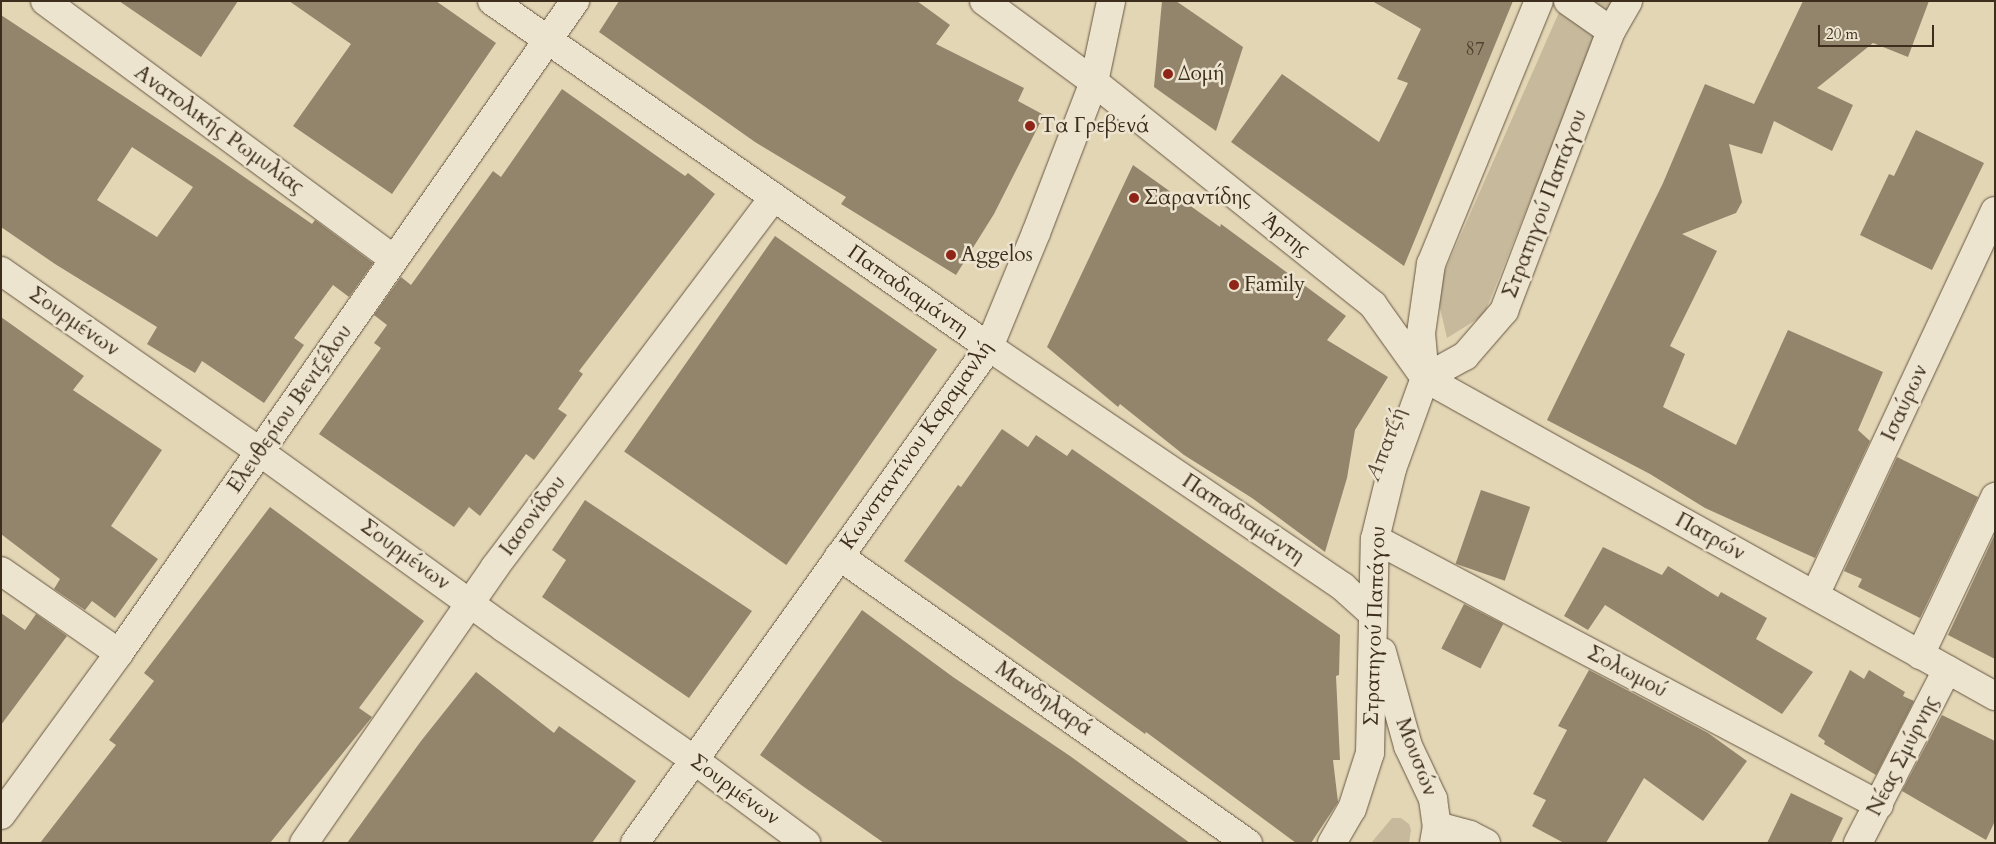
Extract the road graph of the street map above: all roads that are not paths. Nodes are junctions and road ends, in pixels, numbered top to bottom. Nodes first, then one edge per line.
1 (45, 1) edge
2 (492, 1) edge
3 (575, 1) edge
4 (984, 1) edge
5 (1111, 1) edge
6 (1539, 1) edge
7 (1568, 1) edge
8 (1628, 1) edge
9 (1607, 27) junction
10 (548, 40) junction
11 (1094, 82) junction
12 (774, 197) junction
13 (1995, 211) edge
14 (394, 259) junction
15 (1, 271) edge
16 (989, 347) junction
17 (1425, 378) junction
18 (260, 452) junction
19 (1995, 497) edge
20 (1376, 539) junction
21 (839, 556) junction
22 (1, 571) edge
23 (1815, 596) junction
24 (472, 603) junction
25 (1374, 614) junction
26 (119, 654) junction
27 (1920, 655) junction
28 (1947, 670) junction
29 (1995, 696) edge
30 (693, 759) junction
31 (1879, 805) junction
32 (1, 815) edge
33 (1436, 834) edge
34 (304, 843) edge
35 (635, 843) edge
36 (806, 843) edge
37 (1248, 843) edge
38 (1332, 843) edge
39 (1486, 843) edge
40 (1858, 843) edge

1 - 14 street, Ανατολικής Ρωμυλίας
2 - 10 street, Παπαδιαμάντη
3 - 10 street, Ελευθερίου Βενιζέλου
4 - 11 street, Άρτης
5 - 11 street, Κωνσταντίνου Καραμανλή
6 - 17 street, Στρατηγού Παπάγου
7 - 9 street
8 - 9 street, Στρατηγού Παπάγου
9 - 17 street, Στρατηγού Παπάγου
10 - 12 street, Παπαδιαμάντη
10 - 14 street, Ελευθερίου Βενιζέλου
11 - 16 street, Κωνσταντίνου Καραμανλή
11 - 17 street, Άρτης
12 - 16 street, Παπαδιαμάντη
12 - 24 street, Ιασoνίδου
13 - 23 street, Ισαύρων
14 - 18 street, Ελευθερίου Βενιζέλου
15 - 18 street, Σουρμένων
16 - 21 street, Κωνσταντίνου Καραμανλή
16 - 25 street, Παπαδιαμάντη
17 - 20 street, Στρατηγού Παπάγου
17 - 23 street, Πατρών
18 - 24 street, Σουρμένων
18 - 26 street, Ελευθερίου Βενιζέλου
19 - 27 street
20 - 25 street, Στρατηγού Παπάγου
20 - 31 street, Σολωμού
21 - 30 street, Κωνσταντίνου Καραμανλή
21 - 37 street, Μανδηλαρά
22 - 26 street
23 - 27 street, Πατρών
24 - 30 street, Σουρμένων
24 - 34 street, Ιασoνίδου
25 - 33 street, Μουσών
25 - 38 street, Στρατηγού Παπάγου
26 - 32 street, Ελευθερίου Βενιζέλου
27 - 28 street, Πατρών
28 - 29 street, Πατρών
28 - 31 street, Νέας Σμύρνης
30 - 35 street, Κωνσταντίνου Καραμανλή
30 - 36 street, Σουρμένων
31 - 40 street, Νέας Σμύρνης
33 - 39 street

